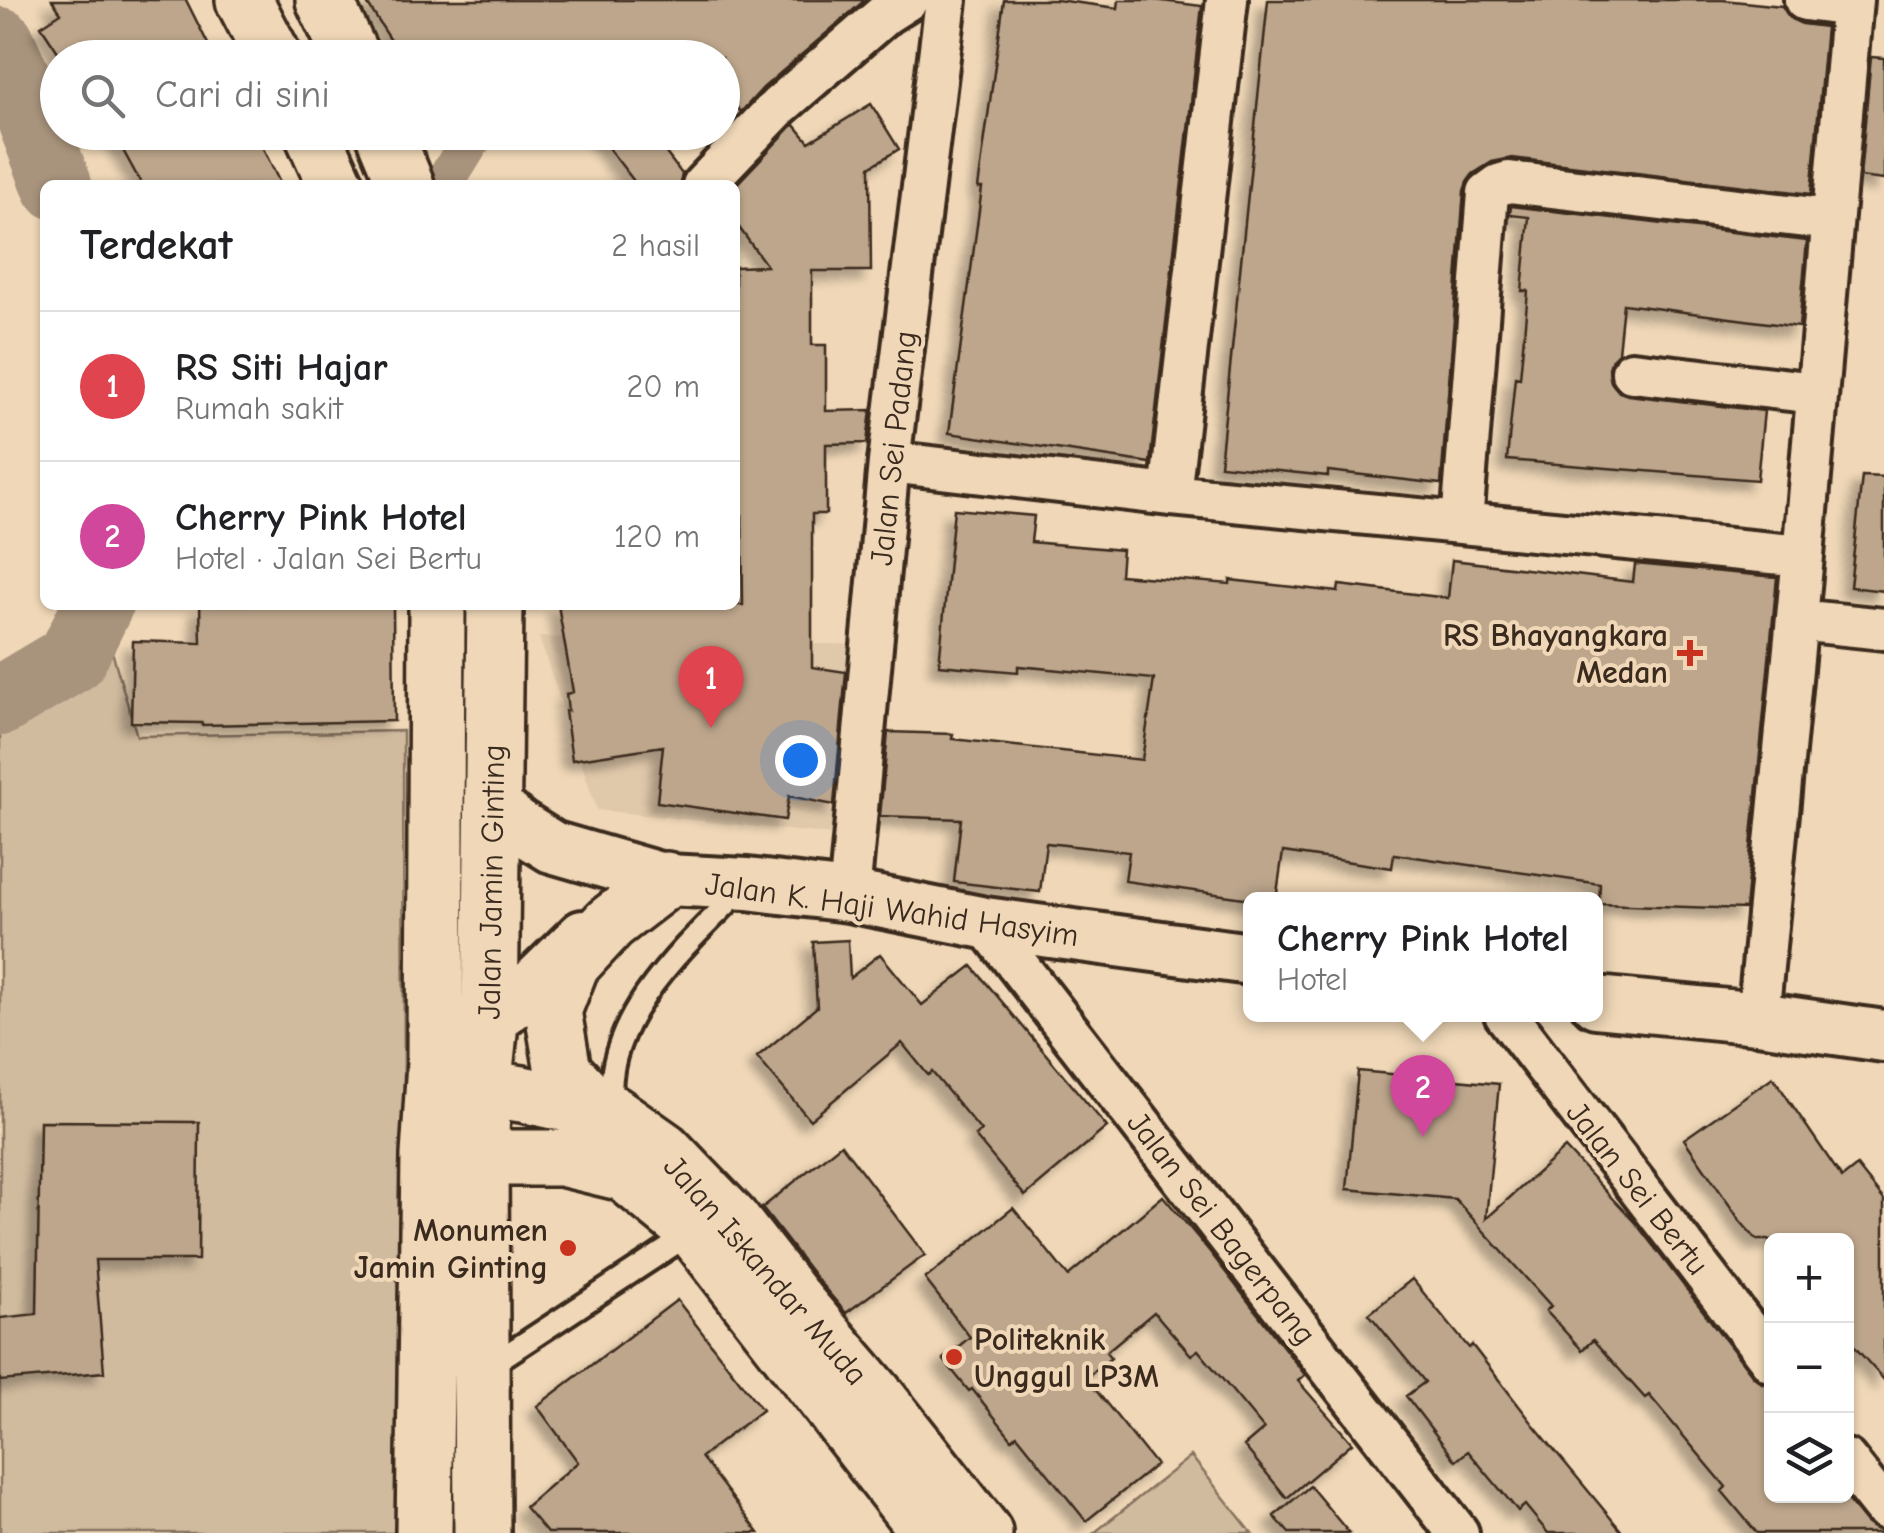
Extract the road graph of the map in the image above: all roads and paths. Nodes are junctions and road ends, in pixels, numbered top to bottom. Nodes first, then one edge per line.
1 (244, 0) edge
2 (324, 0) edge
3 (906, 0) edge
4 (946, 0) edge
5 (1227, 0) edge
6 (1804, 0) edge
7 (1859, 18) edge
8 (265, 40) edge
9 (343, 40) edge
10 (740, 147) edge
11 (320, 150) edge
12 (391, 150) edge
13 (737, 150) edge
14 (334, 180) edge
15 (404, 180) edge
16 (708, 180) edge
17 (1831, 220) junction
18 (1632, 372) dead end
19 (1816, 393) junction
20 (889, 462) junction
21 (1170, 495) junction
22 (1462, 523) junction
23 (1803, 556) junction
24 (437, 610) edge
25 (495, 610) edge
26 (1797, 620) junction
27 (1884, 629) edge
28 (491, 803) junction
29 (666, 880) junction
30 (747, 884) junction
31 (849, 896) junction
32 (985, 923) junction
33 (1243, 957) edge
34 (1603, 1003) edge
35 (1758, 1018) junction
36 (1510, 1022) edge
37 (490, 1023) junction
38 (1884, 1036) edge
39 (451, 1079) junction
40 (612, 1114) junction
41 (454, 1157) junction
42 (695, 1231) junction
43 (1764, 1352) edge
44 (482, 1370) junction
45 (1854, 1470) edge
46 (1884, 1508) edge
47 (424, 1533) edge
48 (482, 1533) edge
49 (930, 1533) edge
50 (984, 1533) edge
51 (1458, 1533) edge

1 - 8 main road
2 - 9 main road
3 - 10 street
4 - 20 street, Jalan Sei Padang
5 - 21 street
6 - 7 street
7 - 17 street
11 - 14 main road
12 - 15 main road
13 - 16 street
17 - 19 street
17 - 22 street
18 - 19 street
19 - 23 street
20 - 21 street
20 - 31 street, Jalan Sei Padang
21 - 22 street
22 - 23 street
23 - 26 street
24 - 39 main road, Jalan Jamin Ginting
25 - 28 main road, Jalan Jamin Ginting
26 - 27 street
26 - 35 street
28 - 29 street, Jalan K. Haji Wahid Hasyim
28 - 37 main road, Jalan Jamin Ginting
29 - 30 street, Jalan K. Haji Wahid Hasyim
29 - 37 street
29 - 40 main road
30 - 31 street, Jalan K. Haji Wahid Hasyim
30 - 40 lane
31 - 32 street, Jalan K. Haji Wahid Hasyim
32 - 33 street, Jalan K. Haji Wahid Hasyim
32 - 51 street, Jalan Sei Bagerpang
34 - 35 street
35 - 38 street
36 - 43 street, Jalan Sei Bertu
37 - 39 main road, Jalan Jamin Ginting
39 - 40 main road, Jalan Iskandar Muda
39 - 41 main road, Jalan Jamin Ginting
40 - 50 main road, Jalan Iskandar Muda
41 - 42 main road, Jalan Iskandar Muda
41 - 44 main road
41 - 47 main road
42 - 44 lane
42 - 49 main road, Jalan Iskandar Muda
44 - 48 main road
45 - 46 street

